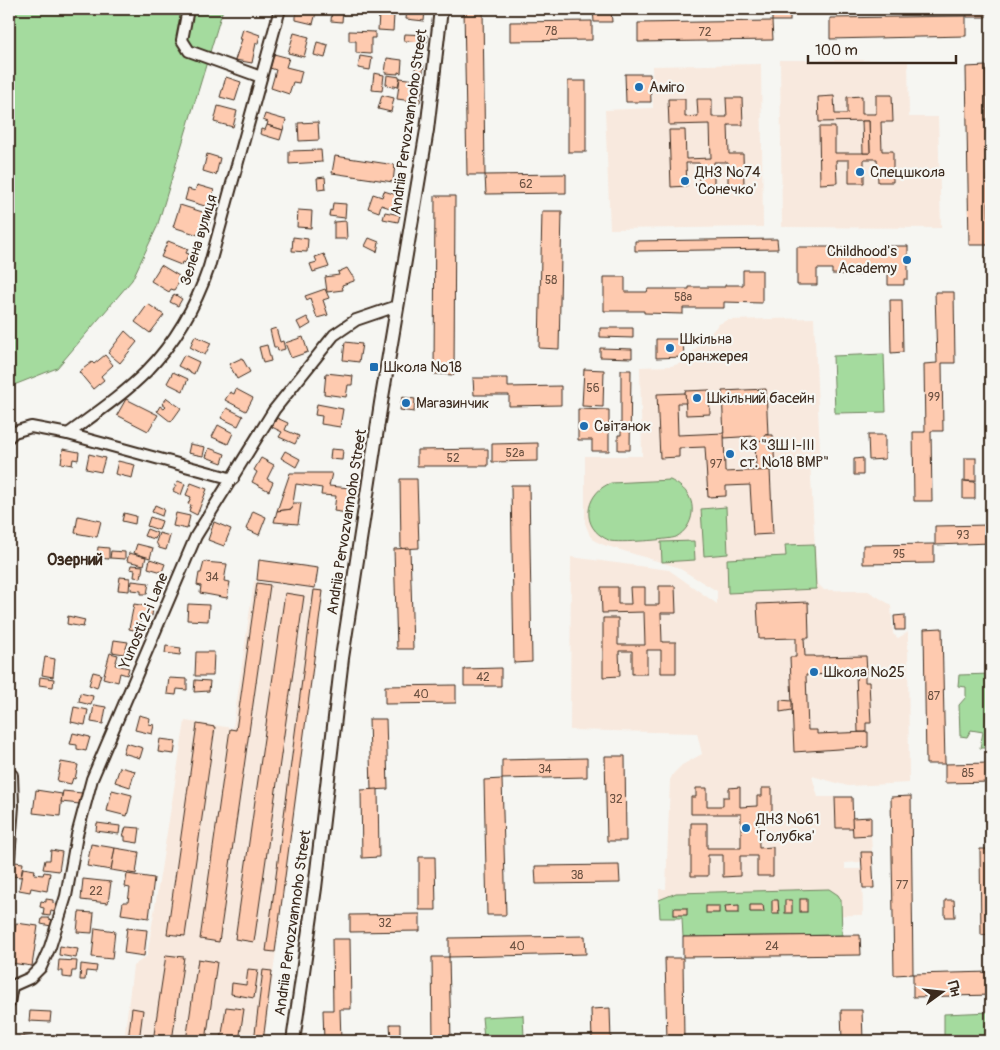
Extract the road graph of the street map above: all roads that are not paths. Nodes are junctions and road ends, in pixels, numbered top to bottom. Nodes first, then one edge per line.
1 (188, 9) edge
2 (280, 9) edge
3 (441, 9) edge
4 (261, 77) junction
5 (397, 306) junction
6 (68, 434) junction
7 (9, 437) edge
8 (233, 479) junction
9 (12, 775) dead end
10 (9, 859) edge
11 (10, 982) edge
12 (9, 1003) edge
13 (293, 1041) edge

1 - 4 street
2 - 4 street, Зелена вулиця
3 - 5 street, Andriia Pervozvannoho Street
4 - 6 street, Зелена вулиця
5 - 8 street, Yunosti 2-i Lane
5 - 13 street, Andriia Pervozvannoho Street
6 - 7 street
6 - 8 street
8 - 11 street, Yunosti 2-i Lane
9 - 10 street
11 - 12 street, Yunosti 2-i Lane

